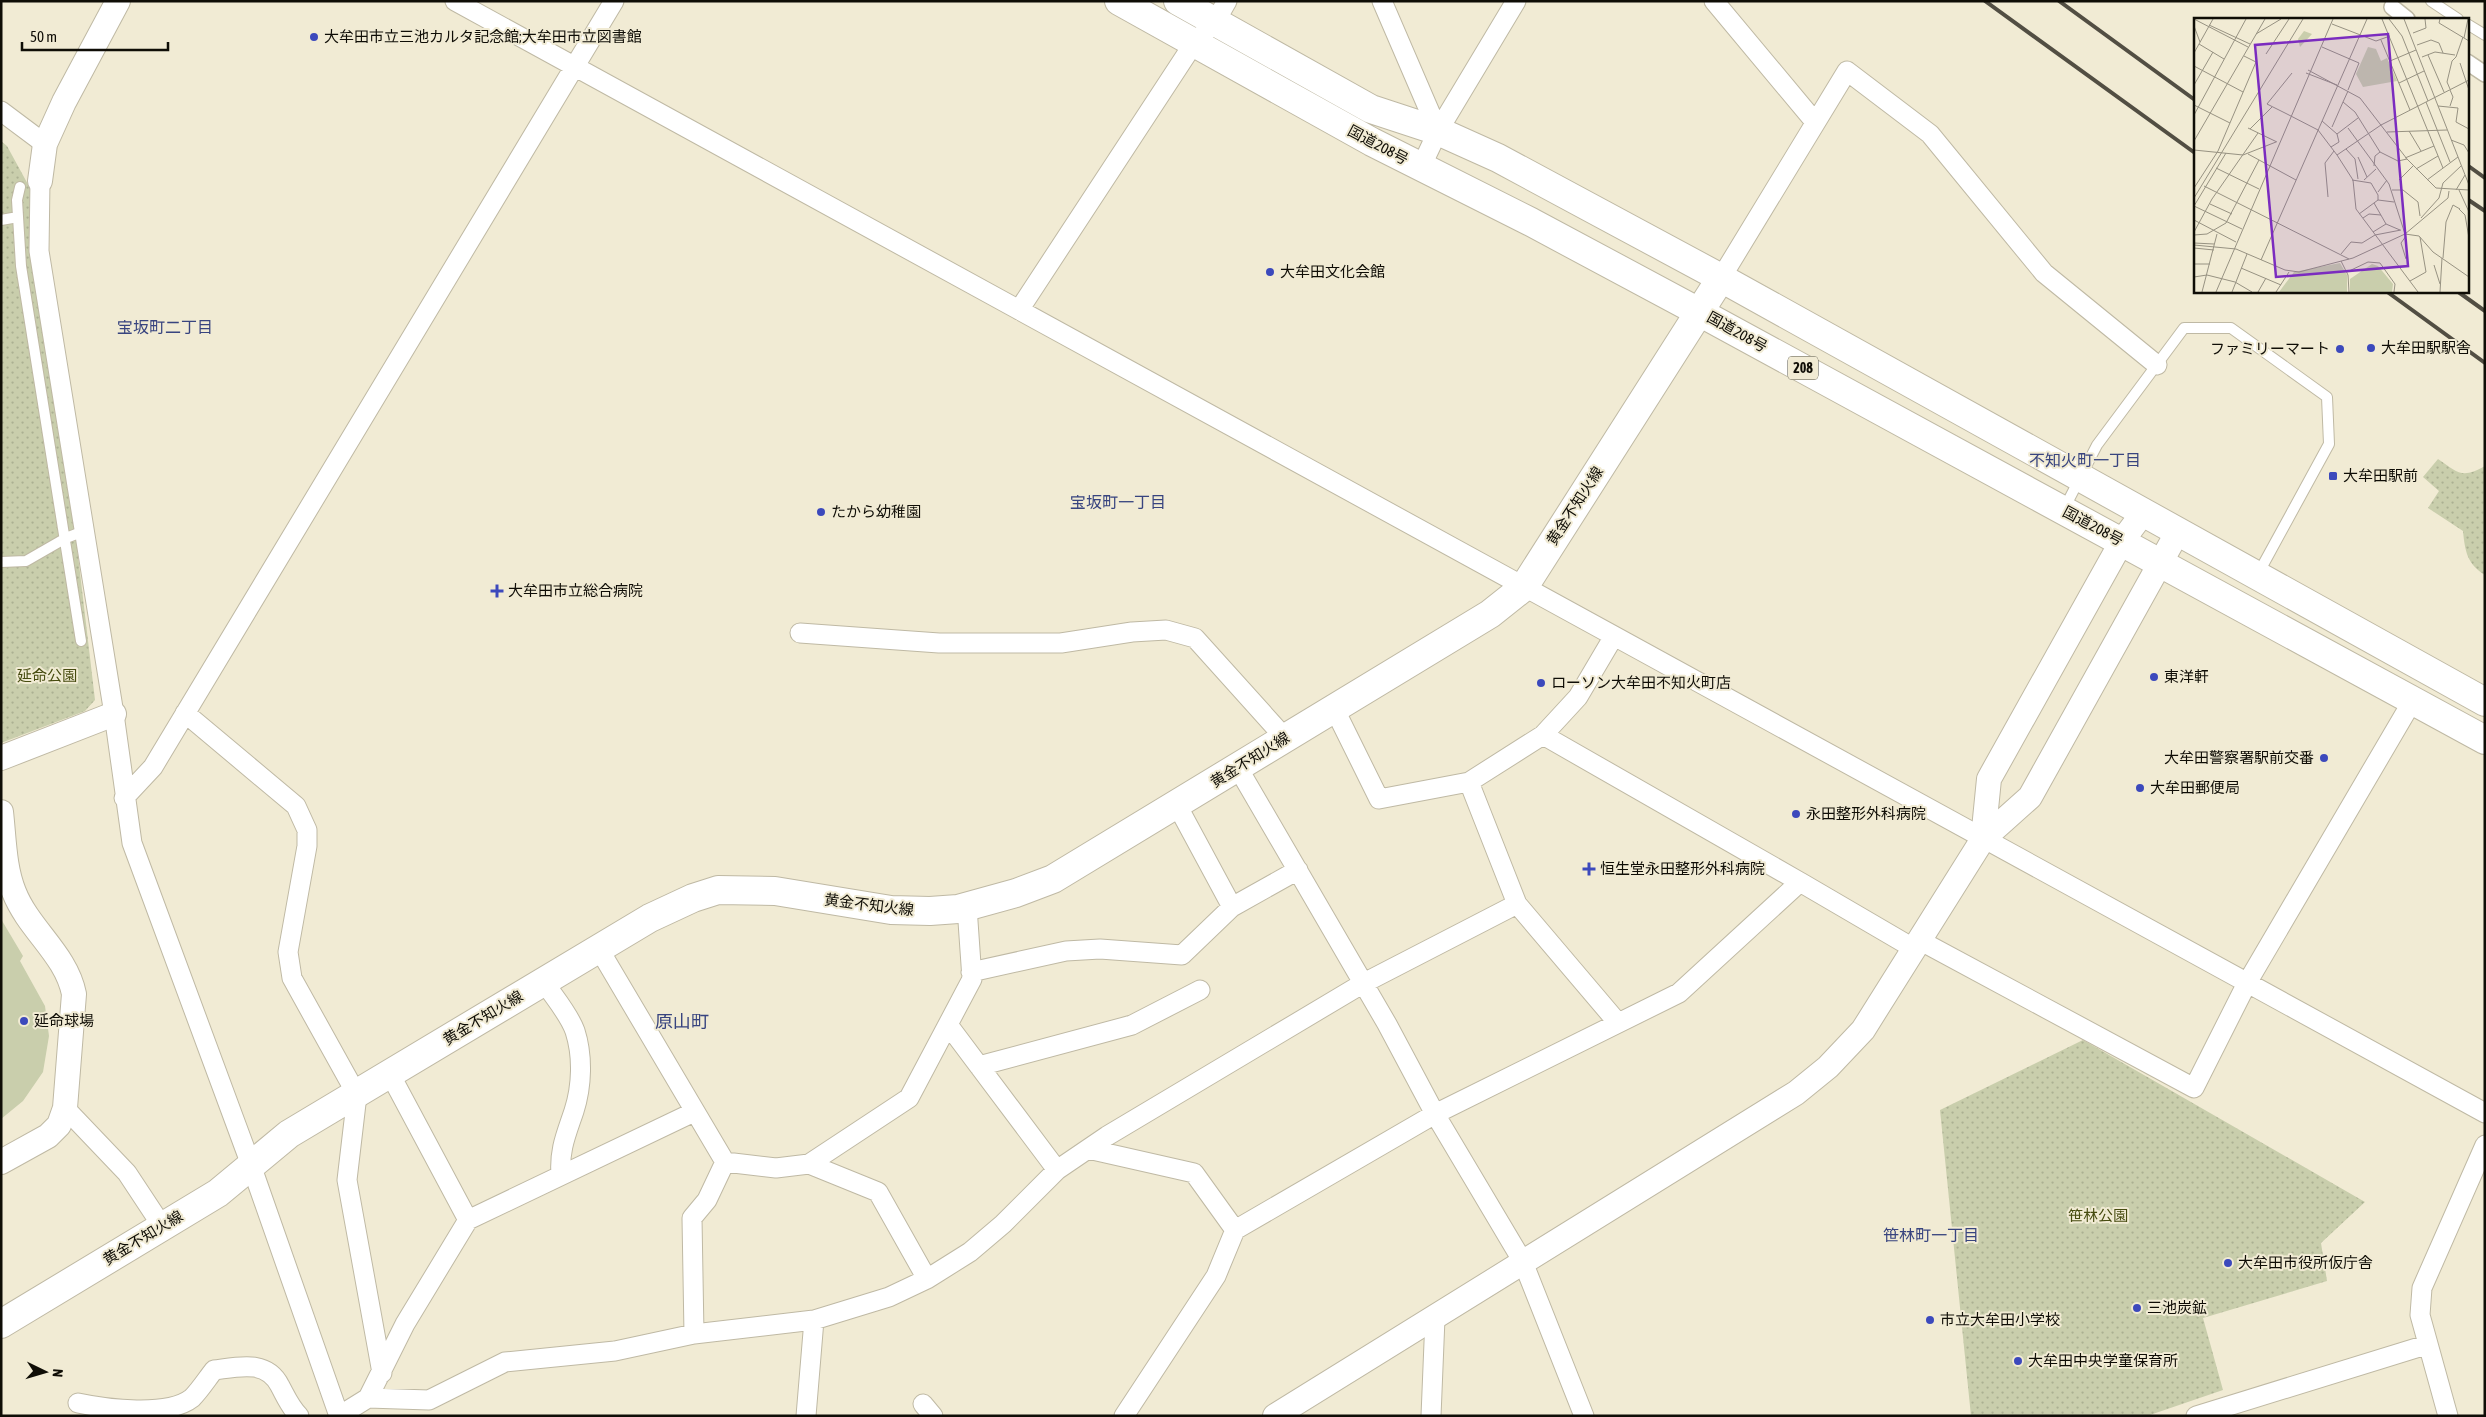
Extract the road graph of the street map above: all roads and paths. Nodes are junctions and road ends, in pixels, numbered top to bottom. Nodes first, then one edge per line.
1 (118, 1) edge
2 (455, 1) edge
3 (614, 1) edge
4 (1119, 1) edge
5 (1178, 1) edge
6 (1382, 1) edge
7 (1516, 1) edge
8 (1714, 1) edge
9 (2431, 1) edge
10 (2392, 7) dead end
11 (1221, 11) edge
12 (2407, 18) edge
13 (2456, 18) edge
14 (2468, 25) edge
15 (2485, 35) edge
16 (1194, 43) junction
17 (2468, 63) edge
18 (573, 66) junction
19 (2485, 74) edge
20 (1, 111) edge
21 (1815, 122) junction
22 (1438, 130) junction
23 (46, 144) junction
24 (1421, 167) junction
25 (30, 184) junction
26 (18, 217) junction
27 (1, 220) edge
28 (1721, 278) junction
29 (1019, 310) junction
30 (1700, 312) junction
31 (2157, 365) junction
32 (2080, 477) junction
33 (2063, 509) junction
34 (2143, 512) junction
35 (84, 530) junction
36 (2177, 533) junction
37 (66, 538) junction
38 (2122, 541) junction
39 (1, 562) edge
40 (2161, 563) junction
41 (2257, 576) junction
42 (1524, 587) junction
43 (800, 633) dead end
44 (1614, 636) junction
45 (81, 642) dead end
46 (2413, 700) junction
47 (2485, 702) edge
48 (1334, 708) junction
49 (185, 713) junction
50 (114, 714) junction
51 (1542, 735) junction
52 (1284, 738) junction
53 (2485, 740) edge
54 (1, 758) edge
55 (1238, 768) junction
56 (1469, 782) junction
57 (124, 798) junction
58 (1178, 804) junction
59 (1, 812) edge
60 (1983, 839) junction
61 (1298, 870) junction
62 (1800, 882) junction
63 (1517, 904) junction
64 (967, 907) junction
65 (1232, 907) junction
66 (1916, 944) junction
67 (599, 949) junction
68 (971, 972) junction
69 (544, 982) junction
70 (2247, 983) junction
71 (1362, 984) junction
72 (1200, 990) dead end
73 (1618, 1023) junction
74 (949, 1026) junction
75 (979, 1066) junction
76 (390, 1074) junction
77 (357, 1095) junction
78 (65, 1108) junction
79 (694, 1112) junction
80 (2485, 1112) edge
81 (1435, 1114) junction
82 (2485, 1146) edge
83 (1088, 1149) junction
84 (1, 1162) edge
85 (725, 1162) junction
86 (809, 1164) junction
87 (251, 1165) junction
88 (1057, 1170) junction
89 (561, 1175) junction
90 (468, 1220) junction
91 (162, 1226) junction
92 (1235, 1230) junction
93 (1522, 1262) junction
94 (926, 1279) junction
95 (1435, 1318) junction
96 (814, 1320) junction
97 (1, 1324) edge
98 (694, 1334) junction
99 (2426, 1345) junction
100 (382, 1372) junction
101 (368, 1398) junction
102 (78, 1403) dead end
103 (299, 1416) edge
104 (339, 1416) edge
105 (806, 1416) edge
106 (1124, 1416) edge
107 (1275, 1416) edge
108 (1431, 1416) edge
109 (1584, 1416) edge
110 (2197, 1416) edge
111 (2448, 1416) edge

1 - 23 street
2 - 18 street
3 - 18 street
4 - 16 main road, 国道208号 / 208
5 - 11 main road, 国道208号 / 208
6 - 22 street
7 - 22 street
8 - 21 street
9 - 13 lane
10 - 12 street
11 - 16 street
11 - 22 main road, 国道208号 / 208
14 - 15 lane
16 - 24 main road, 国道208号 / 208
16 - 29 street
17 - 19 street
18 - 29 street
18 - 49 street
20 - 23 street
21 - 28 street
21 - 31 street
22 - 24 street
22 - 28 main road, 国道208号 / 208
23 - 25 street
24 - 30 main road, 国道208号 / 208
25 - 26 lane
25 - 35 street
26 - 27 lane
26 - 37 lane
28 - 30 main road, 黄金不知火線
28 - 32 main road, 国道208号 / 208
29 - 42 street
30 - 33 main road, 国道208号 / 208
30 - 42 main road, 黄金不知火線
31 - 32 lane
31 - 41 lane
32 - 33 lane
32 - 34 main road, 国道208号 / 208
33 - 38 main road, 国道208号 / 208
34 - 36 main road, 国道208号 / 208
34 - 38 street
35 - 37 lane
35 - 50 street
36 - 40 street
36 - 41 main road, 国道208号 / 208
37 - 39 lane
37 - 45 lane
38 - 40 main road, 国道208号 / 208
38 - 60 street
40 - 46 main road, 国道208号 / 208
40 - 60 street
41 - 47 main road, 国道208号 / 208
42 - 44 street
42 - 48 main road, 黄金不知火線
43 - 52 street
44 - 51 street
44 - 60 street
46 - 53 main road, 国道208号 / 208
46 - 70 street
48 - 52 main road, 黄金不知火線
48 - 56 street
49 - 57 street
49 - 77 street
50 - 54 street
50 - 57 street
51 - 56 street
51 - 62 street
52 - 55 main road, 黄金不知火線
55 - 58 main road, 黄金不知火線
55 - 61 street
56 - 63 street
57 - 87 street
58 - 64 main road, 黄金不知火線
58 - 65 street
59 - 78 street
60 - 66 street
60 - 70 street
61 - 65 street
61 - 71 street
62 - 66 street
62 - 73 street
63 - 71 street
63 - 73 street
64 - 67 main road, 黄金不知火線
64 - 68 street
65 - 68 street
66 - 70 street
66 - 93 street
67 - 69 main road, 黄金不知火線
67 - 79 street
68 - 74 street
69 - 76 main road, 黄金不知火線
69 - 89 street
70 - 80 street
71 - 81 street
71 - 83 street
72 - 75 street
73 - 81 street
74 - 75 street
74 - 86 street
75 - 88 street
76 - 77 main road, 黄金不知火線
76 - 90 street
77 - 87 main road, 黄金不知火線
77 - 100 street
78 - 84 street
78 - 91 street
79 - 85 street
79 - 89 street
81 - 92 street
81 - 93 street
82 - 99 street
83 - 88 street
83 - 92 street
85 - 86 street
85 - 98 street
86 - 94 street
87 - 91 main road, 黄金不知火線
87 - 104 street
88 - 94 street
89 - 90 street
90 - 100 street
91 - 97 main road, 黄金不知火線
92 - 106 street
93 - 95 street
93 - 109 street
94 - 96 street
95 - 107 street
95 - 108 street
96 - 98 street
96 - 105 street
98 - 101 street
99 - 110 street
99 - 111 street
100 - 101 street
101 - 104 street
102 - 103 street

